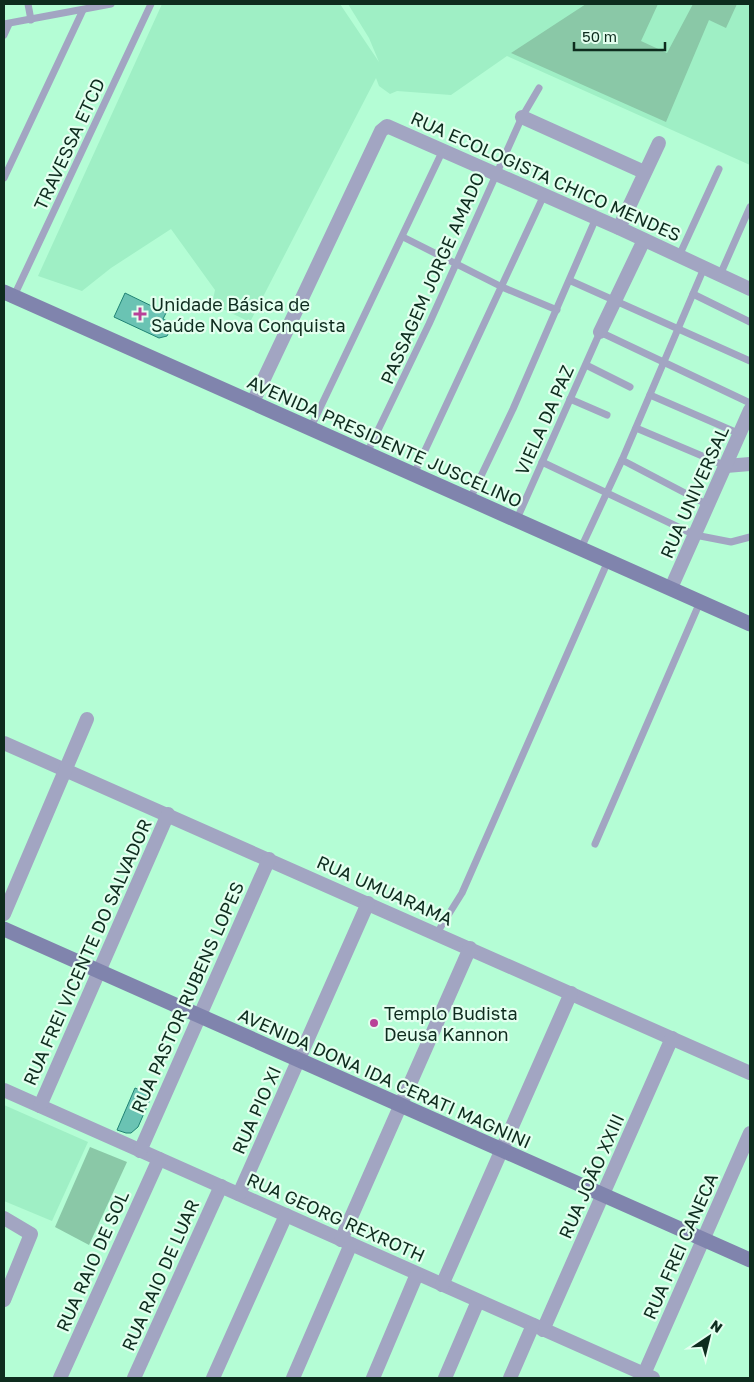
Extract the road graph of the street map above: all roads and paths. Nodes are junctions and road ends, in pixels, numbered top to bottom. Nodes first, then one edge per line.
1 (28, 4) edge
2 (111, 4) edge
3 (151, 4) edge
4 (83, 10) junction
5 (31, 20) junction
6 (6, 24) edge
7 (4, 35) edge
8 (539, 88) dead end
9 (522, 117) junction
10 (659, 143) dead end
11 (443, 149) junction
12 (719, 169) dead end
13 (644, 172) junction
14 (496, 174) junction
15 (4, 178) edge
16 (544, 195) junction
17 (750, 207) edge
18 (596, 218) junction
19 (619, 228) junction
20 (403, 238) junction
21 (644, 240) junction
22 (679, 256) junction
23 (455, 264) junction
24 (704, 268) junction
25 (720, 275) junction
26 (571, 281) junction
27 (502, 287) junction
28 (750, 289) edge
29 (9, 294) edge
30 (693, 294) junction
31 (616, 300) junction
32 (556, 310) junction
33 (750, 322) edge
34 (678, 329) junction
35 (600, 332) junction
36 (664, 362) junction
37 (750, 362) edge
38 (586, 365) junction
39 (630, 387) dead end
40 (650, 395) junction
41 (570, 399) junction
42 (253, 402) junction
43 (750, 403) edge
44 (750, 410) edge
45 (607, 415) dead end
46 (311, 427) junction
47 (636, 428) junction
48 (740, 434) junction
49 (367, 453) junction
50 (622, 460) junction
51 (542, 462) junction
52 (750, 464) edge
53 (726, 466) junction
54 (414, 474) junction
55 (607, 492) junction
56 (470, 499) junction
57 (708, 505) junction
58 (516, 521) junction
59 (695, 535) junction
60 (750, 537) edge
61 (581, 548) junction
62 (608, 560) junction
63 (671, 588) junction
64 (700, 602) junction
65 (750, 624) edge
66 (87, 719) dead end
67 (4, 743) edge
68 (68, 769) junction
69 (168, 814) junction
70 (595, 844) dead end
71 (269, 859) junction
72 (368, 903) junction
73 (4, 914) edge
74 (4, 929) edge
75 (437, 934) junction
76 (470, 948) junction
77 (99, 971) junction
78 (570, 993) junction
79 (199, 1016) junction
80 (672, 1038) junction
81 (299, 1060) junction
82 (750, 1073) edge
83 (4, 1090) edge
84 (401, 1105) junction
85 (40, 1106) junction
86 (750, 1133) edge
87 (140, 1150) junction
88 (501, 1150) junction
89 (159, 1159) junction
90 (221, 1186) junction
91 (239, 1194) junction
92 (603, 1195) junction
93 (286, 1215) junction
94 (4, 1218) edge
95 (703, 1240) junction
96 (346, 1242) junction
97 (750, 1260) edge
98 (417, 1274) junction
99 (442, 1285) junction
100 (4, 1300) edge
101 (478, 1301) junction
102 (538, 1327) junction
103 (648, 1376) edge
104 (60, 1378) edge
105 (134, 1378) edge
106 (213, 1378) edge
107 (293, 1378) edge
108 (373, 1378) edge
109 (444, 1378) edge
110 (510, 1378) edge

1 - 5 lane
2 - 4 lane
3 - 29 lane, TRAVESSA ETCD
4 - 5 lane
4 - 15 lane
5 - 6 lane
6 - 7 lane
8 - 9 lane, PASSAGEM JORGE AMADO
9 - 13 street
9 - 14 lane, PASSAGEM JORGE AMADO
10 - 13 street
11 - 14 street, RUA ECOLOGISTA CHICO MENDES
11 - 20 lane
11 - 42 street, RUA ECOLOGISTA CHICO MENDES
12 - 22 lane
13 - 19 street
14 - 16 street, RUA ECOLOGISTA CHICO MENDES
14 - 23 lane, PASSAGEM JORGE AMADO
16 - 18 street, RUA ECOLOGISTA CHICO MENDES
16 - 27 lane
17 - 25 lane
18 - 19 street, RUA ECOLOGISTA CHICO MENDES
18 - 26 lane
19 - 21 street, RUA ECOLOGISTA CHICO MENDES
20 - 23 lane
20 - 46 lane
21 - 22 street, RUA ECOLOGISTA CHICO MENDES
21 - 31 street
22 - 24 street, RUA ECOLOGISTA CHICO MENDES
23 - 27 lane
23 - 49 lane, PASSAGEM JORGE AMADO
24 - 25 street, RUA ECOLOGISTA CHICO MENDES
24 - 30 lane
25 - 28 street, RUA ECOLOGISTA CHICO MENDES
26 - 31 lane
26 - 32 lane
27 - 32 lane
27 - 54 lane
29 - 42 street, AVENIDA PRESIDENTE JUSCELINO
30 - 33 lane
30 - 34 lane
31 - 34 lane
31 - 35 street
32 - 56 lane
34 - 36 lane
34 - 37 lane
35 - 36 lane
35 - 38 lane, VIELA DA PAZ
36 - 40 lane
36 - 43 lane
38 - 39 lane
38 - 41 lane, VIELA DA PAZ
40 - 47 lane
40 - 48 lane
41 - 45 lane
41 - 51 lane, VIELA DA PAZ
42 - 46 street, AVENIDA PRESIDENTE JUSCELINO
44 - 48 street, RUA UNIVERSAL
46 - 49 street, AVENIDA PRESIDENTE JUSCELINO
47 - 50 lane
47 - 53 lane
48 - 53 street, RUA UNIVERSAL
49 - 54 street, AVENIDA PRESIDENTE JUSCELINO
50 - 55 lane
50 - 57 lane
51 - 55 lane
51 - 58 lane, VIELA DA PAZ
52 - 53 street
53 - 57 street, RUA UNIVERSAL
54 - 56 street, AVENIDA PRESIDENTE JUSCELINO
55 - 59 lane
55 - 61 lane
56 - 58 street, AVENIDA PRESIDENTE JUSCELINO
57 - 59 street, RUA UNIVERSAL
58 - 61 street, AVENIDA PRESIDENTE JUSCELINO
59 - 60 lane
59 - 63 street, RUA UNIVERSAL
61 - 62 street, AVENIDA PRESIDENTE JUSCELINO
62 - 63 street, AVENIDA PRESIDENTE JUSCELINO
62 - 75 lane
63 - 64 street, AVENIDA PRESIDENTE JUSCELINO
64 - 65 street, AVENIDA PRESIDENTE JUSCELINO
64 - 70 lane
66 - 68 street
67 - 68 street, RUA UMUARAMA
68 - 69 street, RUA UMUARAMA
68 - 73 street
69 - 71 street, RUA UMUARAMA
69 - 77 street, RUA FREI VICENTE DO SALVADOR
71 - 72 street, RUA UMUARAMA
71 - 79 street, RUA PASTOR RUBENS LOPES
72 - 75 street, RUA UMUARAMA
72 - 81 street, RUA PIO XI
74 - 77 street, AVENIDA DONA IDA CERATI MAGNINI
75 - 76 street, RUA UMUARAMA
76 - 78 street, RUA UMUARAMA
76 - 84 street
77 - 79 street, AVENIDA DONA IDA CERATI MAGNINI
77 - 85 street, RUA FREI VICENTE DO SALVADOR
78 - 80 street, RUA UMUARAMA
78 - 88 street
79 - 81 street, AVENIDA DONA IDA CERATI MAGNINI
79 - 87 street, RUA PASTOR RUBENS LOPES
80 - 82 street, RUA UMUARAMA
80 - 92 street, RUA JOÃO XXIII
81 - 84 street, AVENIDA DONA IDA CERATI MAGNINI
81 - 91 street, RUA PIO XI
83 - 85 street, RUA GEORG REXROTH
84 - 88 street, AVENIDA DONA IDA CERATI MAGNINI
84 - 96 street
85 - 87 street, RUA GEORG REXROTH
86 - 95 street, RUA FREI CANECA
87 - 89 street, RUA GEORG REXROTH
88 - 92 street, AVENIDA DONA IDA CERATI MAGNINI
88 - 99 street
89 - 90 street, RUA GEORG REXROTH
89 - 104 street, RUA RAIO DE SOL
90 - 91 street, RUA GEORG REXROTH
90 - 105 street, RUA RAIO DE LUAR
91 - 93 street, RUA GEORG REXROTH
92 - 95 street, AVENIDA DONA IDA CERATI MAGNINI
92 - 102 street, RUA JOÃO XXIII
93 - 96 street, RUA GEORG REXROTH
93 - 106 street
94 - 100 street
95 - 97 street, AVENIDA DONA IDA CERATI MAGNINI
95 - 103 street, RUA FREI CANECA
96 - 98 street, RUA GEORG REXROTH
96 - 107 street
98 - 99 street, RUA GEORG REXROTH
98 - 108 street
99 - 101 street, RUA GEORG REXROTH
101 - 102 street, RUA GEORG REXROTH
101 - 109 street
102 - 103 street, RUA GEORG REXROTH
102 - 110 street, RUA JOÃO XXIII

